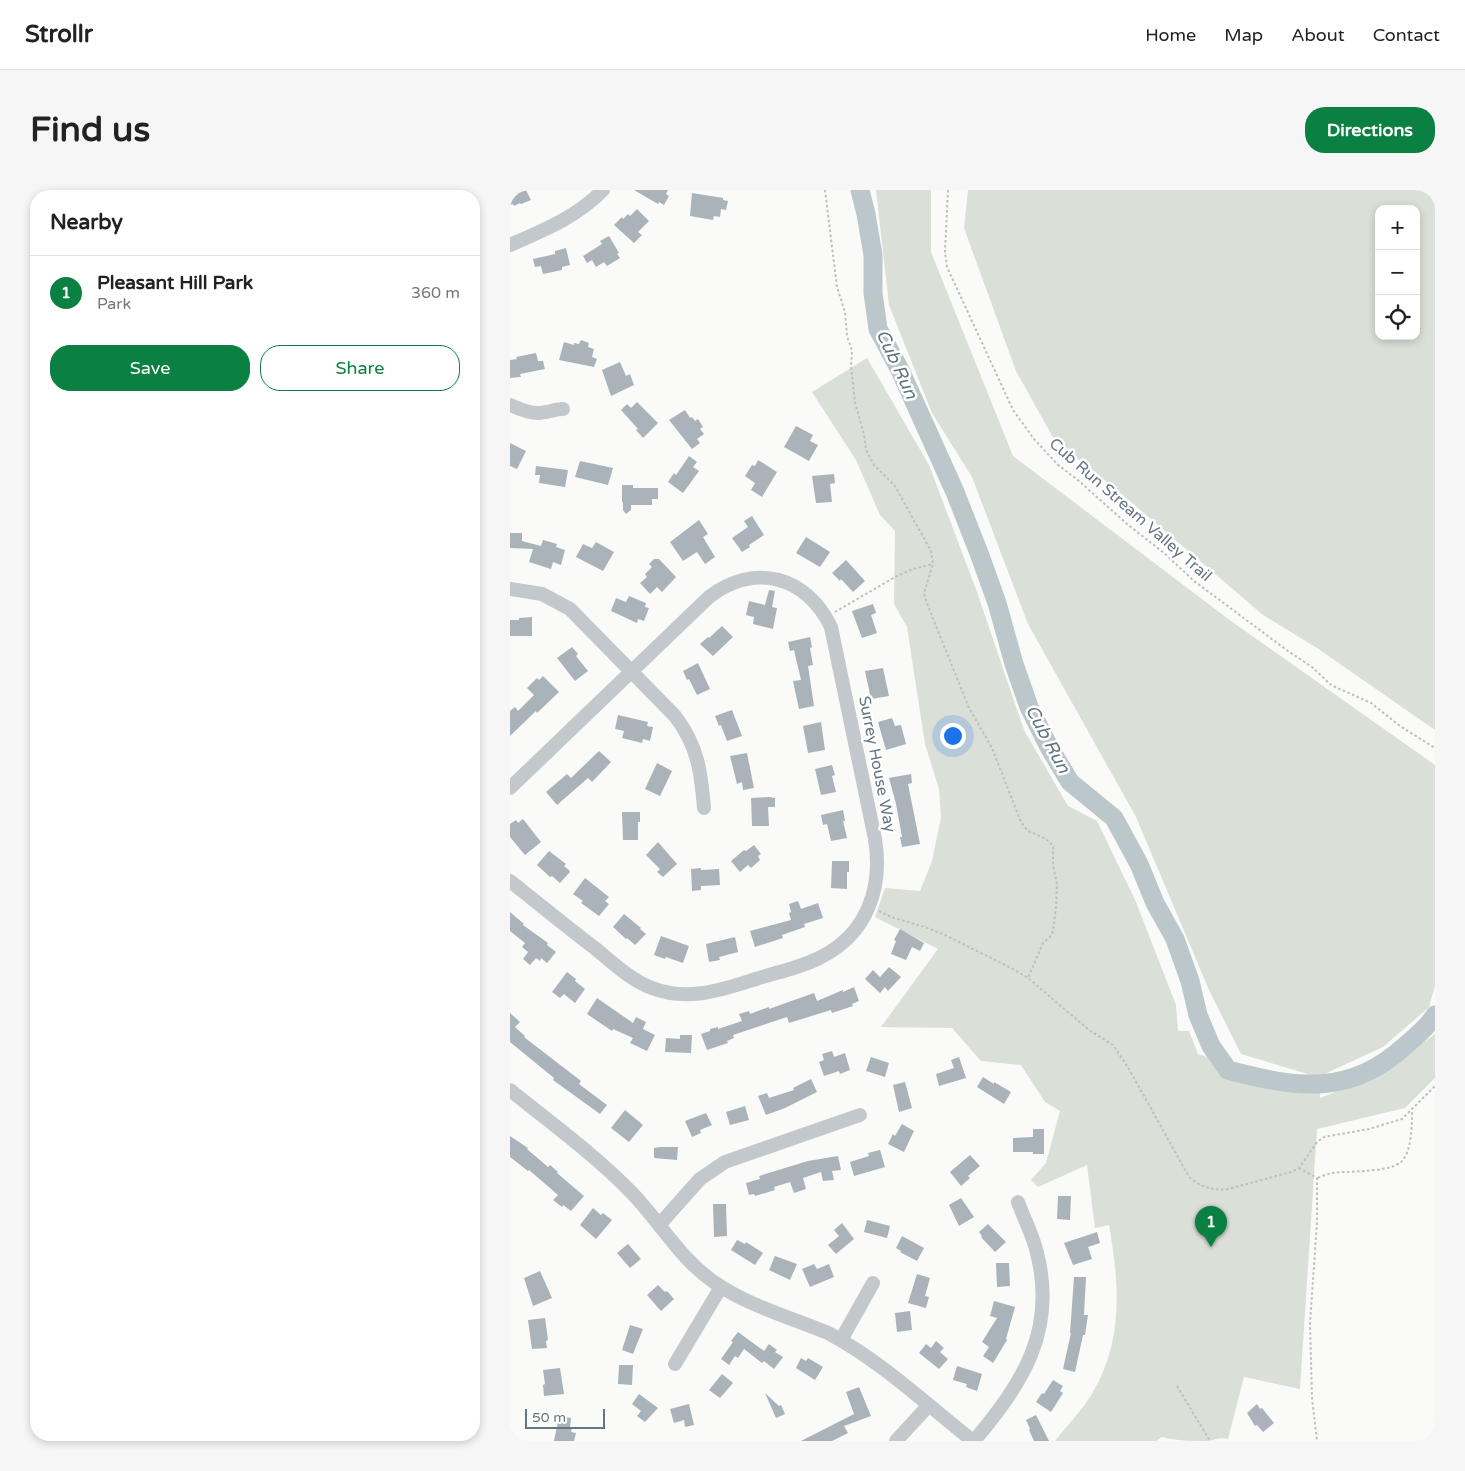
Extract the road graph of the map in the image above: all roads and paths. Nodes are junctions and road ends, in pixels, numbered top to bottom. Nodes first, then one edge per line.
1 (604, 190) edge
2 (825, 190) edge
3 (948, 190) edge
4 (510, 245) edge
5 (510, 405) edge
6 (563, 409) dead end
7 (933, 564) junction
8 (510, 589) edge
9 (826, 617) junction
10 (632, 671) junction
11 (1435, 748) edge
12 (510, 788) edge
13 (704, 808) dead end
14 (510, 880) edge
15 (869, 907) junction
16 (1028, 978) junction
17 (1435, 1086) edge
18 (510, 1090) edge
19 (1412, 1110) junction
20 (860, 1115) dead end
21 (1299, 1168) junction
22 (1317, 1178) junction
23 (1018, 1202) dead end
24 (659, 1224) junction
25 (873, 1283) dead end
26 (721, 1287) junction
27 (841, 1340) junction
28 (675, 1364) dead end
29 (1177, 1386) dead end
30 (928, 1406) junction
31 (896, 1441) edge
32 (973, 1441) edge
33 (1210, 1441) edge
34 (1317, 1441) edge

1 - 4 street
2 - 7 path
3 - 11 path, Cub Run Stream Valley Trail
5 - 6 street
7 - 9 path
7 - 16 path
8 - 10 street
9 - 10 street, Surrey House Way
9 - 15 street, Surrey House Way
10 - 12 street, Surrey House Way
10 - 13 street
14 - 15 street, Surrey House Way
15 - 16 path
16 - 21 path
17 - 19 path
18 - 24 street
19 - 21 path
19 - 22 path
20 - 24 street
21 - 22 path
22 - 34 path
23 - 32 street
24 - 26 street
25 - 27 street
26 - 27 street
26 - 28 street
27 - 30 street
29 - 33 path
30 - 31 street
30 - 32 street

